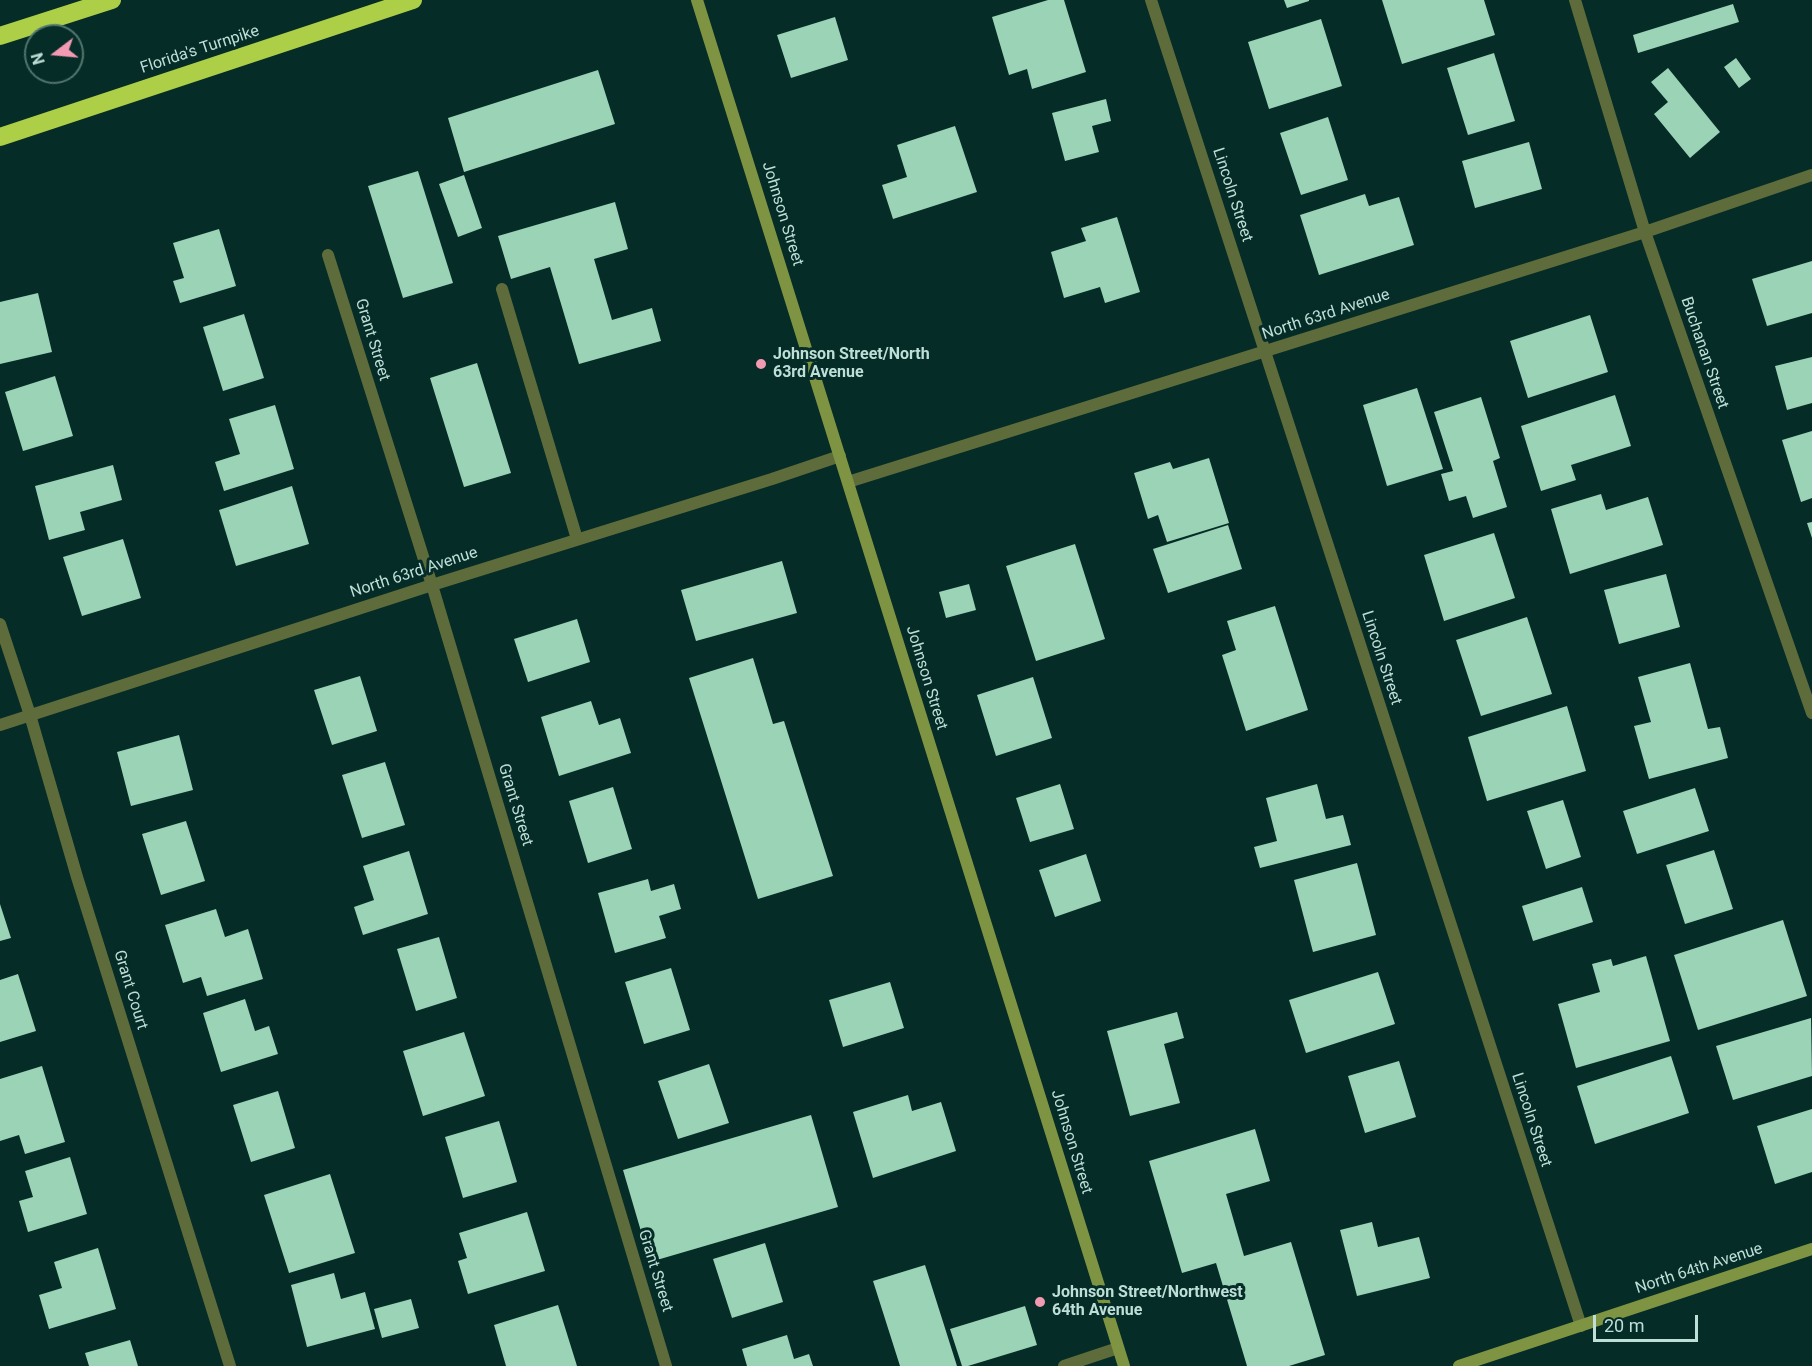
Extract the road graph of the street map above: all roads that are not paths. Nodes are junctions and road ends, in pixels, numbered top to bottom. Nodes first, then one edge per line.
1 (112, 0) edge
2 (413, 0) edge
3 (697, 0) edge
4 (1151, 0) edge
5 (1575, 0) edge
6 (0, 36) edge
7 (0, 137) edge
8 (1812, 175) edge
9 (1645, 232) junction
10 (328, 255) dead end
11 (502, 289) dead end
12 (1265, 352) junction
13 (840, 456) junction
14 (848, 482) junction
15 (577, 539) junction
16 (432, 585) junction
17 (0, 624) edge
18 (1812, 713) edge
19 (30, 715) junction
20 (0, 725) edge
21 (1812, 1249) edge
22 (1581, 1326) junction
23 (1118, 1348) junction
24 (230, 1366) edge
25 (666, 1366) edge
26 (1064, 1366) edge
27 (1124, 1366) edge
28 (1459, 1366) edge

1 - 6 highway
2 - 7 highway, Florida's Turnpike
3 - 13 street, Johnson Street
4 - 12 street, Lincoln Street
5 - 9 street, Buchanan Street
8 - 9 street, North 63rd Avenue
9 - 12 street, North 63rd Avenue
9 - 18 street, Buchanan Street
10 - 16 street, Grant Street
11 - 15 street
12 - 14 street, North 63rd Avenue
12 - 22 street, Lincoln Street
13 - 14 street, Johnson Street
13 - 15 street, North 63rd Avenue
14 - 23 street, Johnson Street
15 - 16 street, North 63rd Avenue
16 - 19 street, North 63rd Avenue
16 - 25 street, Grant Street
17 - 19 street, Grant Court
19 - 20 street, North 63rd Avenue
19 - 24 street, Grant Court
21 - 22 street, North 64th Avenue
22 - 28 street, North 64th Avenue
23 - 26 street
23 - 27 street, Johnson Street

